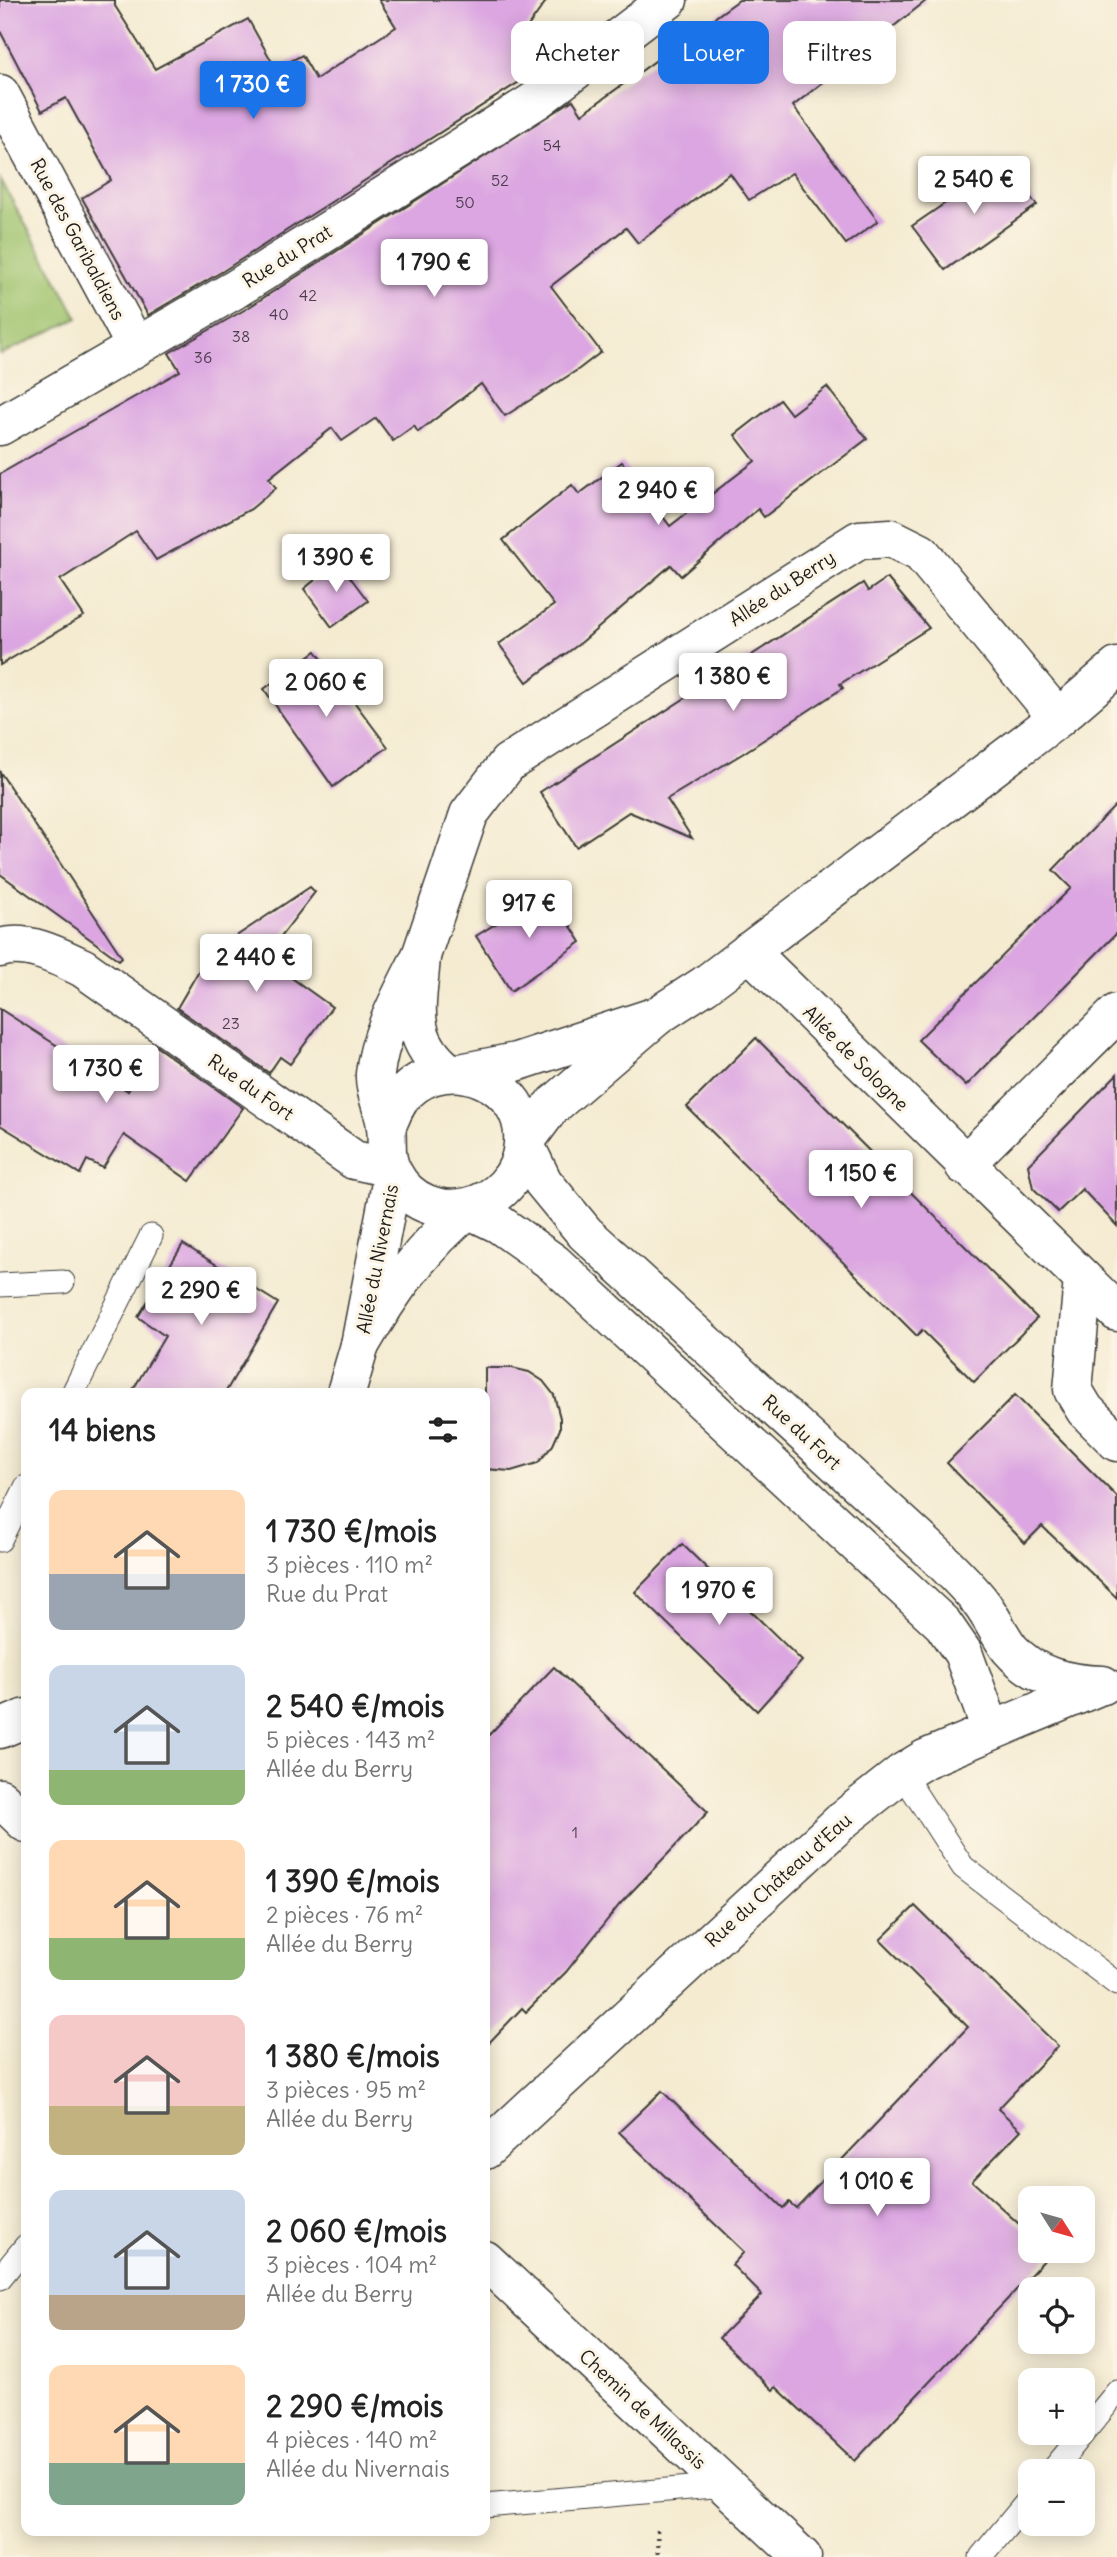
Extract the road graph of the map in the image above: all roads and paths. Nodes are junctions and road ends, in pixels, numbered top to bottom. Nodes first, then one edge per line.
1 (668, 0) edge
2 (0, 94) edge
3 (136, 347) junction
4 (0, 426) edge
5 (1117, 667) edge
6 (1058, 718) junction
7 (0, 948) edge
8 (749, 951) junction
9 (421, 956) junction
10 (1117, 1013) edge
11 (657, 1016) junction
12 (456, 1072) junction
13 (386, 1128) junction
14 (524, 1143) junction
15 (964, 1164) junction
16 (393, 1173) junction
17 (468, 1209) junction
18 (151, 1236) dead end
19 (1083, 1279) junction
20 (63, 1282) dead end
21 (0, 1286) edge
22 (1117, 1312) edge
23 (360, 1345) junction
24 (75, 1388) edge
25 (347, 1388) edge
26 (1117, 1442) edge
27 (21, 1498) edge
28 (0, 1540) edge
29 (1110, 1682) edge
30 (21, 1720) edge
31 (0, 1729) edge
32 (991, 1730) junction
33 (902, 1773) junction
34 (0, 1798) edge
35 (21, 1818) edge
36 (1117, 1984) edge
37 (490, 2145) edge
38 (21, 2252) edge
39 (490, 2265) edge
40 (0, 2277) edge
41 (1117, 2392) edge
42 (1062, 2459) edge
43 (724, 2485) junction
44 (490, 2506) edge
45 (1018, 2513) edge
46 (802, 2557) edge
47 (981, 2557) edge

1 - 3 street, Rue du Prat
2 - 3 street, Rue des Garibaldiens
3 - 4 street, Rue du Prat
5 - 6 street
6 - 8 street
6 - 9 street, Allée du Berry
7 - 16 street, Rue du Fort
8 - 11 street
8 - 15 street, Allée de Sologne
9 - 12 street, Allée du Berry
9 - 13 street, Allée du Berry
10 - 15 street
11 - 12 street
11 - 14 street
12 - 13 street
12 - 14 street
13 - 16 street
14 - 17 street
14 - 29 street, Rue du Fort
15 - 19 street, Allée de Sologne
16 - 17 street
16 - 23 street, Allée du Nivernais
17 - 23 street, Allée du Nivernais
17 - 32 street
18 - 24 lane
19 - 22 street, Allée de Sologne
19 - 26 street
20 - 21 lane
23 - 25 street, Allée du Nivernais
27 - 28 lane
29 - 32 street, Rue du Château d'Eau
30 - 31 street
32 - 33 street, Rue du Château d'Eau
33 - 36 lane
33 - 37 street, Rue du Château d'Eau
34 - 35 street
38 - 40 lane
39 - 43 street, Chemin de Millassis
41 - 42 lane
43 - 44 lane
43 - 46 street, Chemin de Millassis
45 - 47 lane

